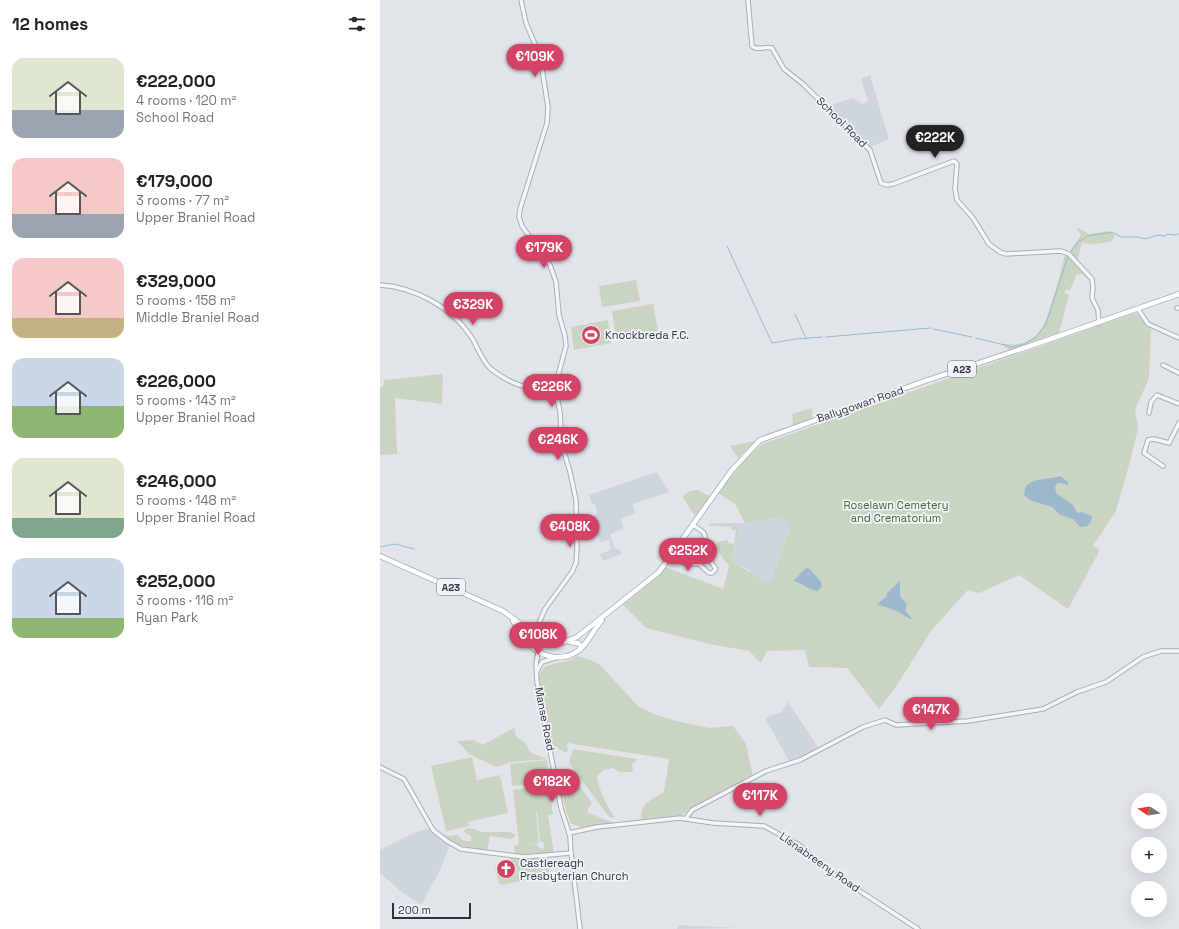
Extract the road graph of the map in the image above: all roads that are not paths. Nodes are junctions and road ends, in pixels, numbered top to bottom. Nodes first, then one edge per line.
1 (521, 0) edge
2 (748, 0) edge
3 (380, 285) edge
4 (1179, 294) edge
5 (1138, 309) junction
6 (1098, 323) junction
7 (1179, 338) edge
8 (1163, 365) dead end
9 (1179, 373) edge
10 (556, 392) junction
11 (1179, 404) edge
12 (1149, 413) dead end
13 (1179, 424) edge
14 (1163, 466) dead end
15 (693, 525) junction
16 (705, 553) junction
17 (380, 556) edge
18 (676, 560) dead end
19 (700, 564) junction
20 (608, 612) junction
21 (509, 616) junction
22 (536, 636) junction
23 (564, 642) junction
24 (534, 649) junction
25 (580, 649) junction
26 (1179, 651) edge
27 (538, 652) junction
28 (558, 658) junction
29 (536, 675) junction
30 (380, 766) edge
31 (686, 818) junction
32 (569, 833) junction
33 (571, 853) junction
34 (580, 929) edge
35 (918, 929) edge

1 - 10 street
2 - 6 street, School Road
3 - 10 street
4 - 5 main road, Ballygowan Road / A23
5 - 6 main road, Ballygowan Road / A23
5 - 7 street
6 - 15 main road, Ballygowan Road / A23
8 - 9 street
10 - 22 street
11 - 12 street
13 - 14 street
15 - 16 street
15 - 20 main road, Ballygowan Road / A23
16 - 19 street
16 - 19 street
17 - 21 main road, A23
18 - 19 street
20 - 23 main road, Ballygowan Road / A23
20 - 25 main road, Ballygowan Road / A23
21 - 22 main road, A23
21 - 24 main road, A23
22 - 23 main road, A23
22 - 24 main road
23 - 25 main road, A23
24 - 27 main road, A23
25 - 28 main road, Ballygowan Road / A23
26 - 31 street
27 - 28 main road, A23
27 - 29 street, Manse Road
28 - 29 street, Manse Road
29 - 32 street, Manse Road
30 - 33 street
31 - 32 street, Lisnabreeny Road
31 - 35 street, Lisnabreeny Road
32 - 33 street, Manse Road
33 - 34 street, Manse Road

